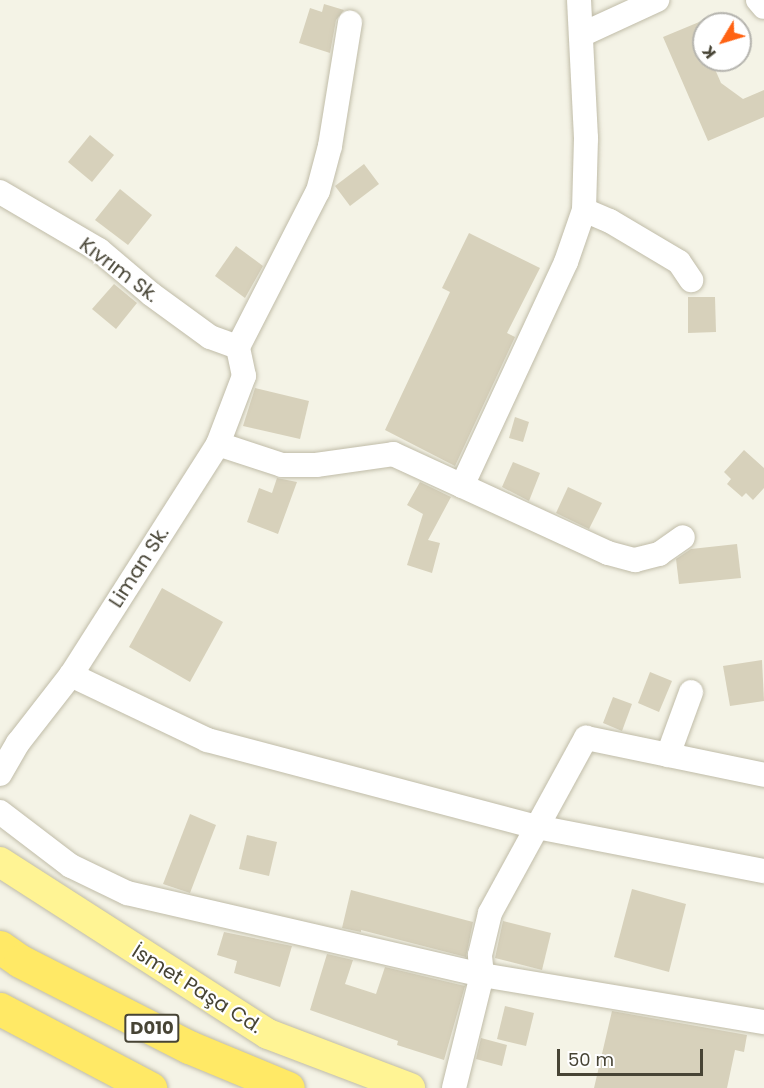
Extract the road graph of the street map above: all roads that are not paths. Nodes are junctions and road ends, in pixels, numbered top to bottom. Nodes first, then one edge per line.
1 (579, 0) edge
2 (657, 0) edge
3 (758, 0) edge
4 (764, 7) edge
5 (350, 23) dead end
6 (581, 35) junction
7 (0, 192) edge
8 (584, 210) junction
9 (691, 280) dead end
10 (238, 346) junction
11 (218, 444) junction
12 (462, 486) junction
13 (683, 537) dead end
14 (71, 675) junction
15 (691, 692) dead end
16 (668, 755) junction
17 (0, 774) edge
18 (764, 776) edge
19 (0, 812) edge
20 (537, 827) junction
21 (0, 861) edge
22 (764, 871) edge
23 (10, 954) edge
24 (482, 975) junction
25 (0, 1009) edge
26 (764, 1022) edge
27 (150, 1088) edge
28 (288, 1088) edge
29 (410, 1088) edge
30 (454, 1088) edge

1 - 6 street
2 - 6 street
3 - 4 street
5 - 10 street
6 - 8 street
7 - 10 street, Kıvrım Sk.
8 - 9 street
8 - 12 street
10 - 11 street, Liman Sk.
11 - 12 street
11 - 14 street, Liman Sk.
12 - 13 street
14 - 17 street, Liman Sk.
14 - 20 street
15 - 16 street
16 - 18 street
16 - 20 street
19 - 24 street
20 - 22 street
20 - 24 street
21 - 29 main road, İsmet Paşa Cd.
23 - 28 highway, D010
24 - 26 street
24 - 30 street
25 - 27 highway, D010

